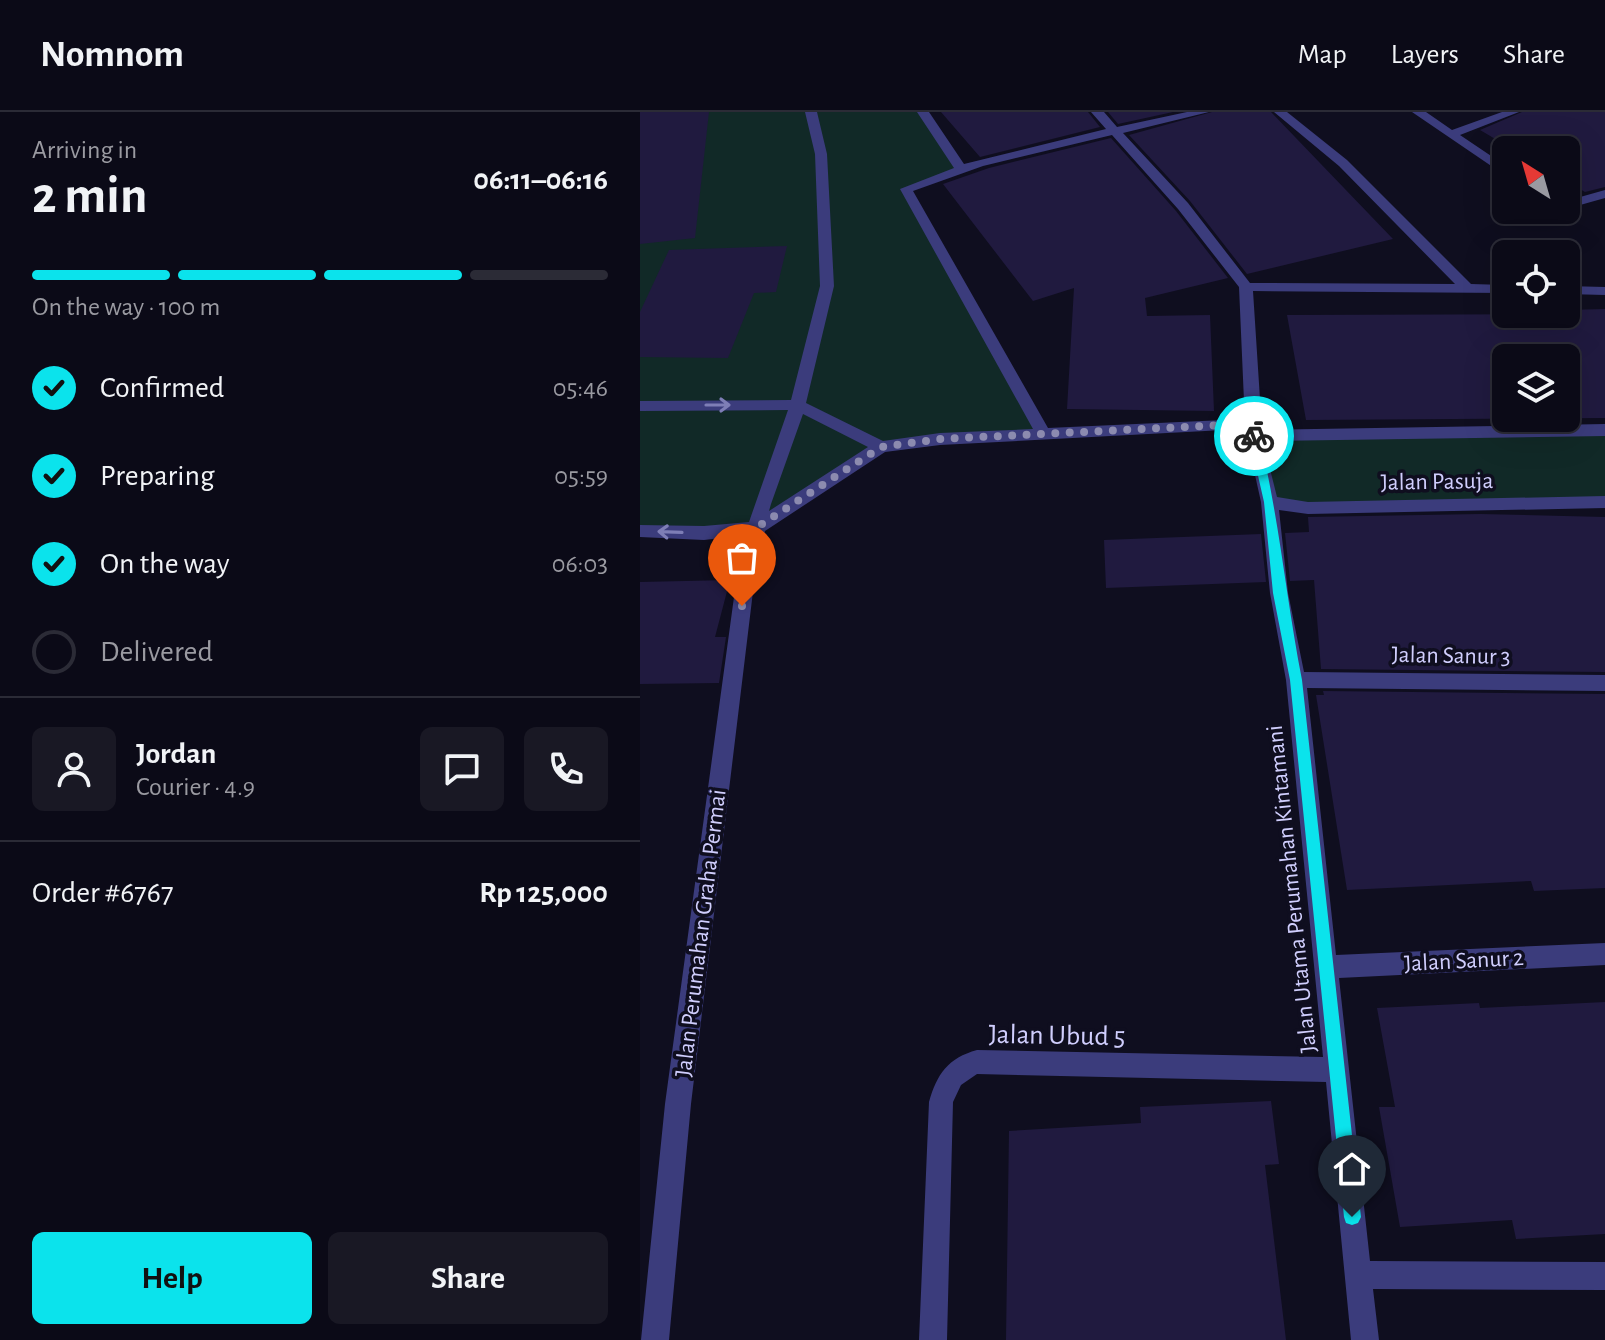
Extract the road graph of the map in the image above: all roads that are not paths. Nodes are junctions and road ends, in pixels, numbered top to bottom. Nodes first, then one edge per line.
1 (811, 112) edge
2 (923, 112) edge
3 (1097, 112) edge
4 (1203, 112) edge
5 (1280, 112) edge
6 (1418, 112) edge
7 (1513, 112) edge
8 (1114, 133) junction
9 (1451, 134) junction
10 (1492, 162) edge
11 (960, 167) junction
12 (1605, 194) edge
13 (1580, 201) edge
14 (1246, 287) junction
15 (1468, 289) junction
16 (1492, 289) edge
17 (1580, 290) edge
18 (1605, 291) edge
19 (798, 405) junction
20 (640, 406) edge
21 (1605, 430) edge
22 (1043, 433) junction
23 (1254, 436) junction
24 (881, 447) junction
25 (1270, 502) junction
26 (1605, 502) edge
27 (756, 528) junction
28 (640, 531) edge
29 (1296, 680) junction
30 (1605, 683) edge
31 (1605, 954) edge
32 (1324, 967) junction
33 (1336, 1070) junction
34 (1359, 1275) junction
35 (1605, 1276) edge
36 (655, 1340) edge
37 (933, 1340) edge
38 (1365, 1340) edge

1 - 19 street, Jalan Perumahan Graha Permai
2 - 11 street
3 - 8 street
4 - 8 street
5 - 15 street
6 - 9 street
7 - 9 street
8 - 11 street
8 - 14 street
9 - 10 street
11 - 22 street
12 - 13 street
14 - 15 street
14 - 23 street, Jalan Utama Perumahan Kintamani
15 - 16 street
17 - 18 street
20 -> 19 street
19 - 24 street
19 - 27 street, Jalan Perumahan Graha Permai
21 - 23 street
22 - 23 street
22 - 24 street
23 - 25 street, Jalan Utama Perumahan Kintamani
24 - 27 street
25 - 26 street, Jalan Pasuja
25 - 29 street, Jalan Utama Perumahan Kintamani
27 -> 28 street
27 - 36 street, Jalan Perumahan Graha Permai
29 - 30 street, Jalan Sanur 3
29 - 32 street, Jalan Utama Perumahan Kintamani
31 - 32 street, Jalan Sanur 2
32 - 33 street, Jalan Utama Perumahan Kintamani
33 - 34 street, Jalan Utama Perumahan Kintamani
33 - 37 street, Jalan Ubud 5
34 - 35 street
34 - 38 street, Jalan Utama Perumahan Kintamani

